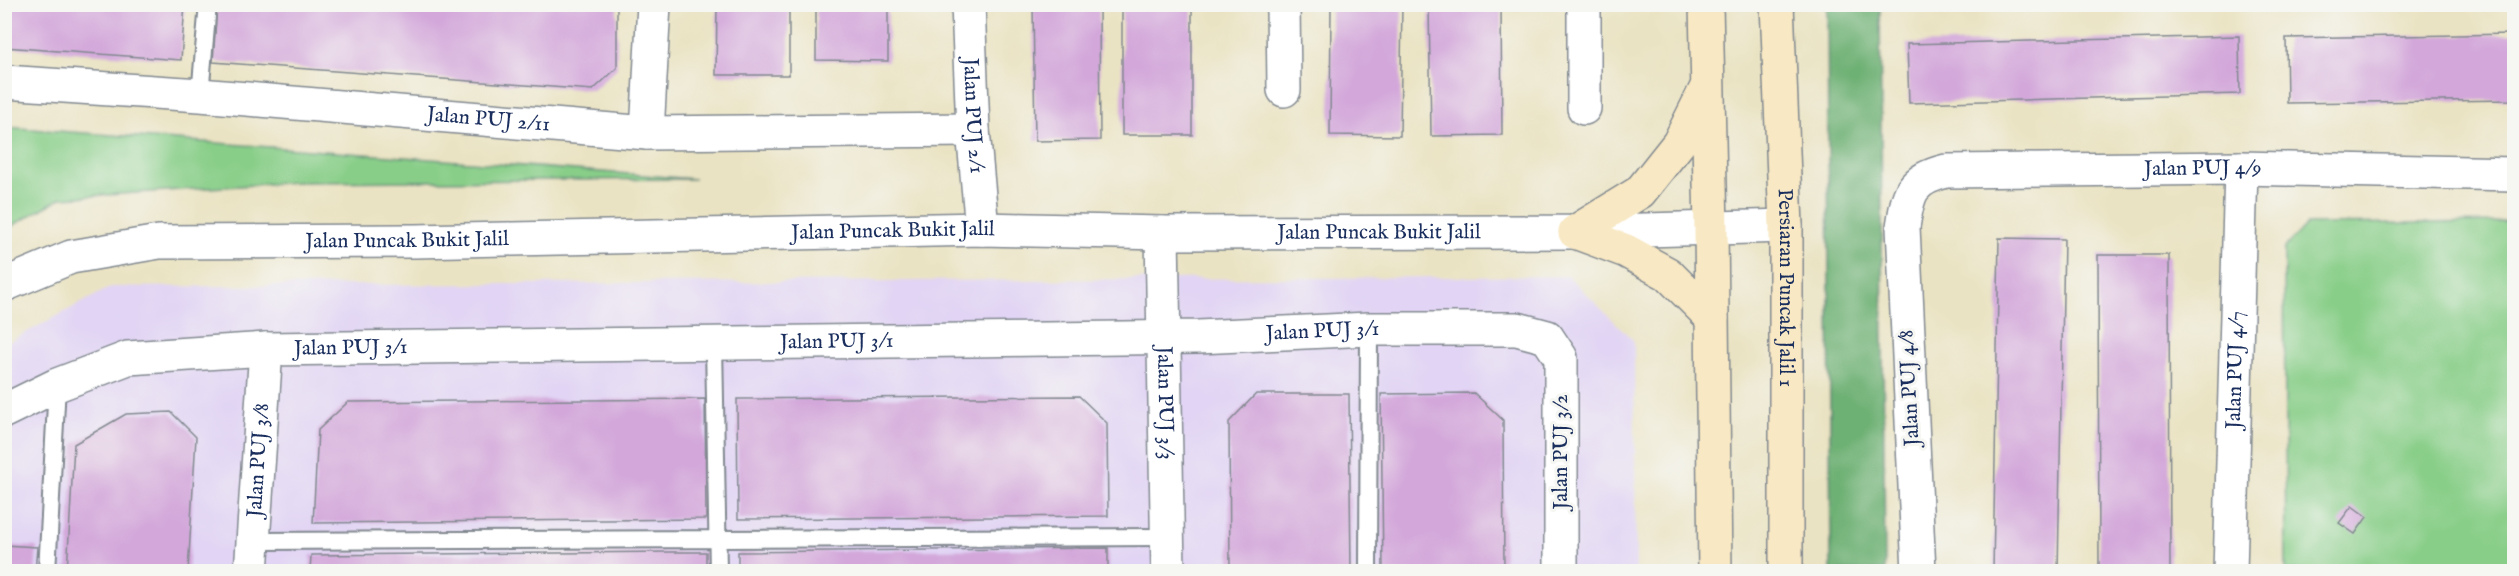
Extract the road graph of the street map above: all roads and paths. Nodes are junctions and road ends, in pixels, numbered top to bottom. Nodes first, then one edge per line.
1 (208, 4) edge
2 (654, 4) edge
3 (968, 4) edge
4 (1283, 4) edge
5 (1584, 4) edge
6 (1706, 4) edge
7 (1777, 4) edge
8 (4, 82) edge
9 (1708, 84) junction
10 (1284, 90) dead end
11 (200, 95) junction
12 (1584, 108) dead end
13 (973, 130) junction
14 (647, 133) junction
15 (2241, 168) junction
16 (2514, 174) edge
17 (1906, 205) joint
18 (1786, 226) junction
19 (982, 229) junction
20 (1711, 229) junction
21 (1575, 232) junction
22 (1162, 233) junction
23 (4, 285) edge
24 (1712, 318) junction
25 (1369, 329) junction
26 (1164, 337) junction
27 (1547, 337) joint
28 (714, 343) junction
29 (266, 349) junction
30 (57, 385) junction
31 (4, 411) edge
32 (1167, 537) junction
33 (718, 538) junction
34 (252, 556) edge
35 (47, 572) edge
36 (718, 572) edge
37 (1168, 572) edge
38 (1368, 572) edge
39 (1561, 572) edge
40 (1715, 572) edge
41 (1786, 572) edge
42 (1919, 572) edge
43 (2230, 572) edge

1 - 11 lane
2 - 14 street
3 - 13 street, Jalan PUJ 2/1
4 - 10 street
5 - 12 street
6 - 9 main road
7 - 18 main road, Persiaran Puncak Jalil 1
8 - 11 street, Jalan PUJ 2/11
9 - 20 main road
9 - 21 main road
11 - 14 street, Jalan PUJ 2/11
13 - 14 street, Jalan PUJ 2/11
13 - 19 street, Jalan PUJ 2/1
15 - 16 street, Jalan PUJ 4/9
15 - 17 street, Jalan PUJ 4/9
15 - 43 street, Jalan PUJ 4/7
17 - 42 street, Jalan PUJ 4/8
18 - 20 street, Jalan Puncak Bukit Jalil
18 - 41 main road, Persiaran Puncak Jalil 1
19 - 22 street, Jalan Puncak Bukit Jalil
19 - 23 street, Jalan Puncak Bukit Jalil
20 - 21 street, Jalan Puncak Bukit Jalil
20 - 24 main road
21 - 22 street, Jalan Puncak Bukit Jalil
21 - 24 main road
22 - 26 street, Jalan PUJ 3/3
24 - 40 main road
25 - 26 street, Jalan PUJ 3/1
25 - 27 street, Jalan PUJ 3/1
25 - 38 lane
26 - 28 street, Jalan PUJ 3/1
26 - 32 street, Jalan PUJ 3/3
27 - 39 street, Jalan PUJ 3/2
28 - 29 street, Jalan PUJ 3/1
28 - 33 lane
29 - 30 street, Jalan PUJ 3/1
29 - 34 street, Jalan PUJ 3/8
30 - 31 street, Jalan PUJ 3/1
30 - 35 lane
32 - 33 lane
32 - 37 street, Jalan PUJ 3/3
33 - 34 lane
33 - 36 lane

